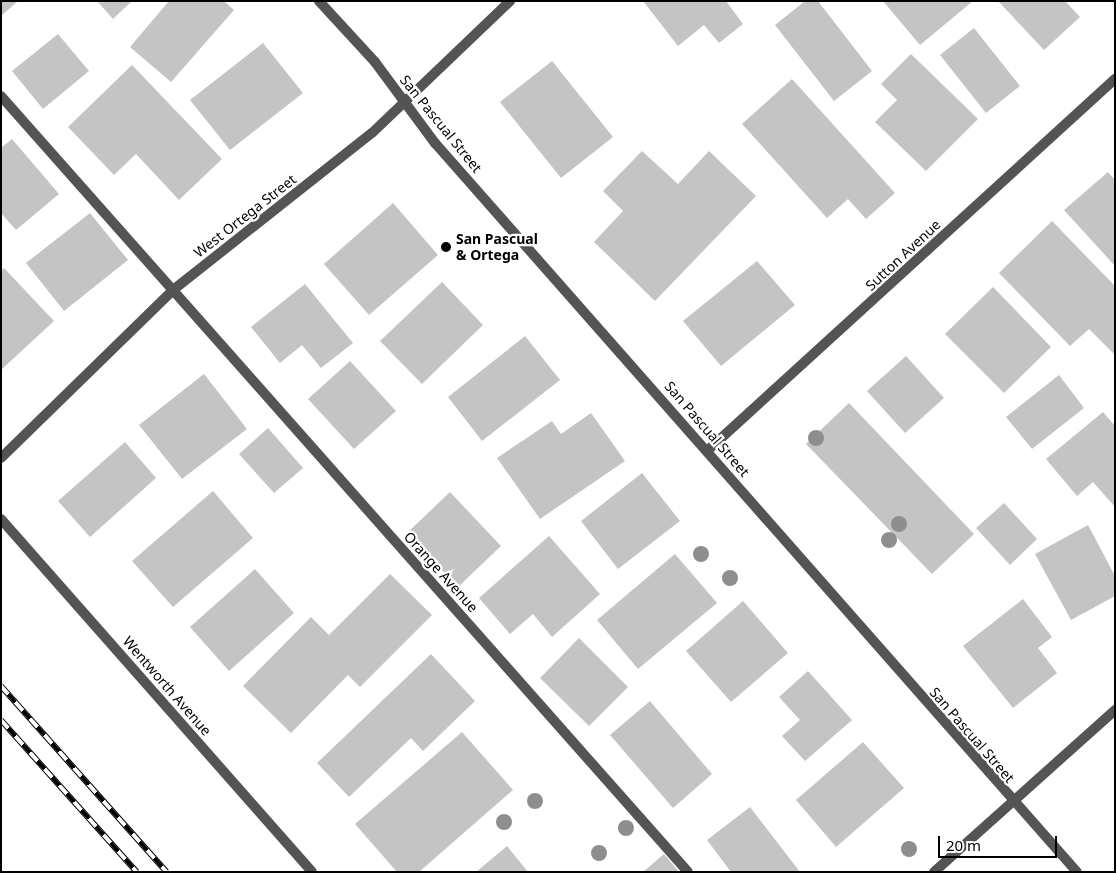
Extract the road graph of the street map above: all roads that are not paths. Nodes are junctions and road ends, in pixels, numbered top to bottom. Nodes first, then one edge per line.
1 (319, 1) edge
2 (510, 1) edge
3 (1115, 79) edge
4 (1, 96) edge
5 (402, 102) junction
6 (173, 290) junction
7 (708, 450) junction
8 (1, 458) edge
9 (1, 519) edge
10 (1115, 710) edge
11 (1010, 800) junction
12 (312, 872) edge
13 (688, 872) edge
14 (934, 872) edge
15 (1077, 872) edge

1 - 5 street, San Pascual Street
2 - 5 street, West Ortega Street
3 - 7 street, Sutton Avenue
4 - 6 street, Orange Avenue
5 - 6 street, West Ortega Street
5 - 7 street, San Pascual Street
6 - 8 street, West Ortega Street
6 - 13 street, Orange Avenue
7 - 11 street, San Pascual Street
9 - 12 street, Wentworth Avenue
10 - 11 street
11 - 14 street
11 - 15 street, San Pascual Street

